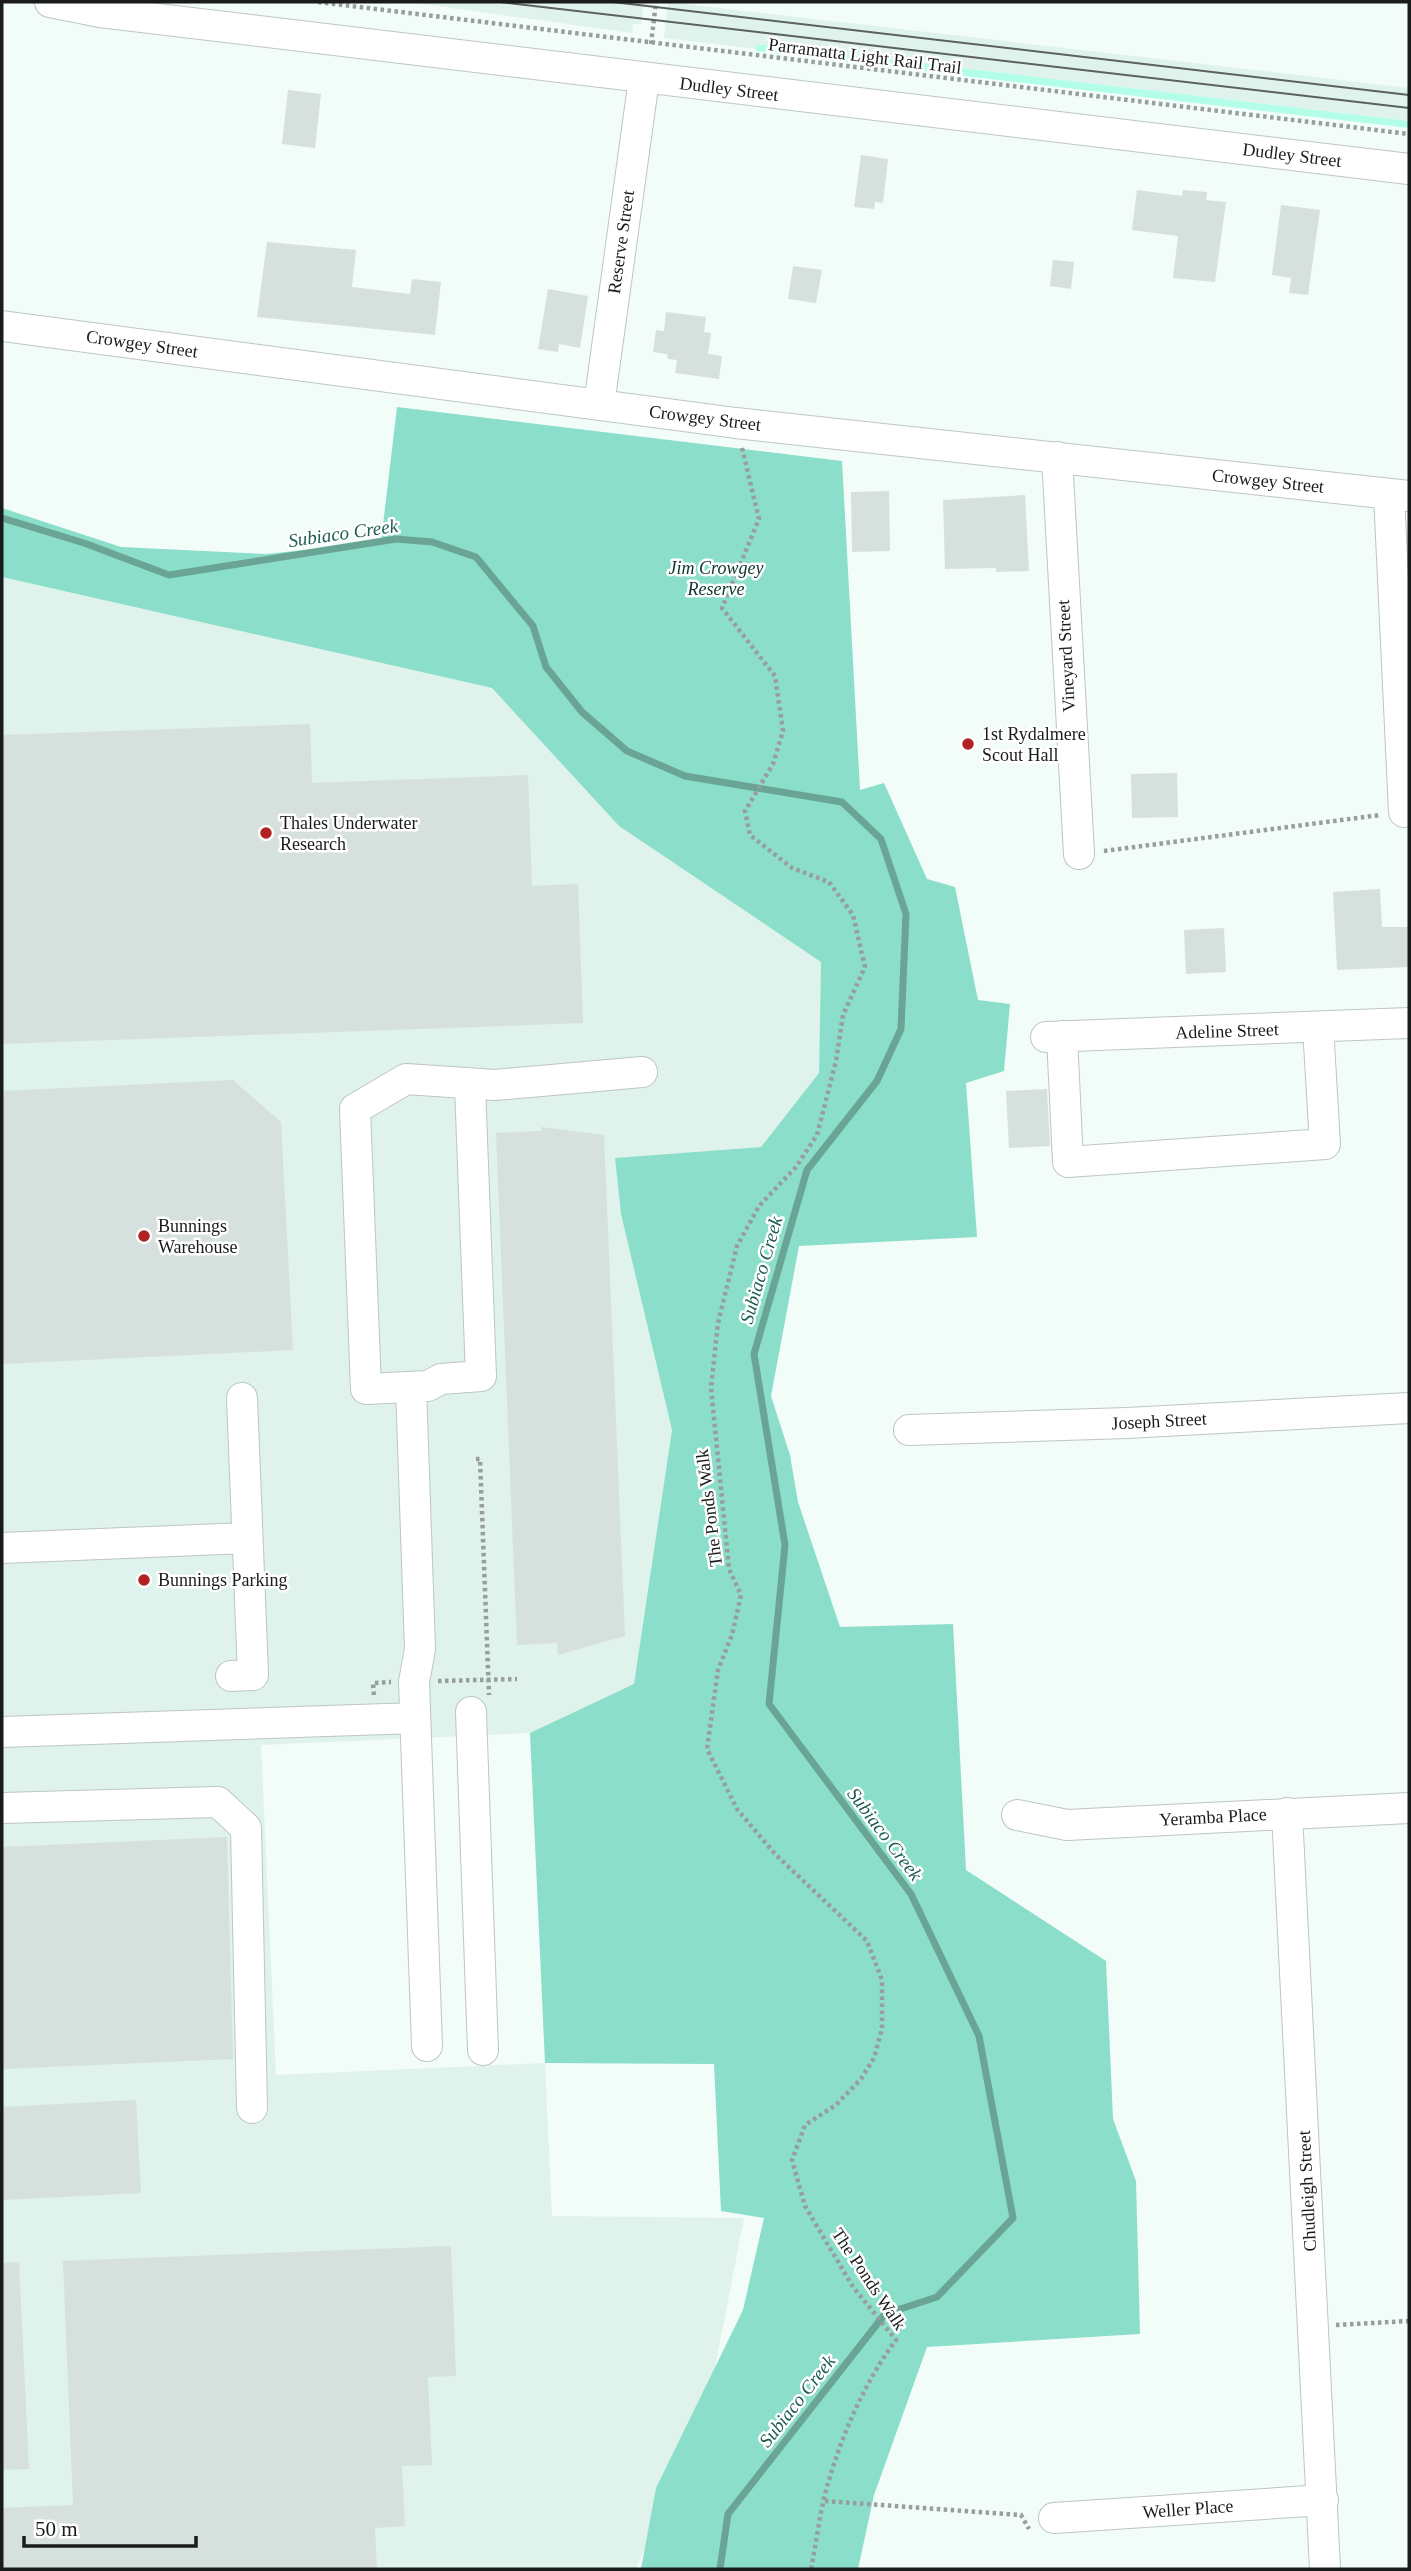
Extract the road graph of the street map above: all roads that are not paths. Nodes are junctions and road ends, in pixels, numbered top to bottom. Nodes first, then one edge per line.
1 (50, 2) edge
2 (643, 79) junction
3 (1409, 169) edge
4 (2, 326) edge
5 (599, 405) junction
6 (1057, 457) junction
7 (1399, 495) edge
8 (1404, 812) road end
9 (1079, 855) road end
10 (1409, 1023) edge
11 (1318, 1027) junction
12 (642, 1072) dead end
13 (456, 1084) junction
14 (411, 1387) junction
15 (242, 1398) dead end
16 (1409, 1408) edge
17 (909, 1430) dead end
18 (247, 1538) junction
19 (2, 1548) edge
20 (231, 1676) dead end
21 (471, 1717) road end
22 (415, 1718) junction
23 (2, 1732) edge
24 (2, 1808) edge
25 (1409, 1808) edge
26 (1287, 1813) junction
27 (1017, 1815) dead end
28 (427, 2046) dead end
29 (482, 2050) dead end
30 (251, 2108) dead end
31 (1323, 2500) junction
32 (1042, 2524) road end
33 (1325, 2569) edge

1 - 2 street, Dudley Street
2 - 3 street, Dudley Street
2 - 5 street, Reserve Street
4 - 5 street, Crowgey Street
5 - 6 street, Crowgey Street
6 - 7 street, Crowgey Street
6 - 9 street, Vineyard Street
7 - 8 street
10 - 11 street, Adeline Street
11 - 11 street, Adeline Street
12 - 13 street
13 - 14 street
13 - 14 street
14 - 22 street
15 - 18 street
16 - 17 street, Joseph Street
18 - 19 street
18 - 20 street
21 - 29 street
22 - 23 street
22 - 28 street
24 - 30 street
25 - 26 street, Yeramba Place
26 - 27 street, Yeramba Place
26 - 31 street, Chudleigh Street
31 - 32 street, Weller Place
31 - 33 street, Chudleigh Street

